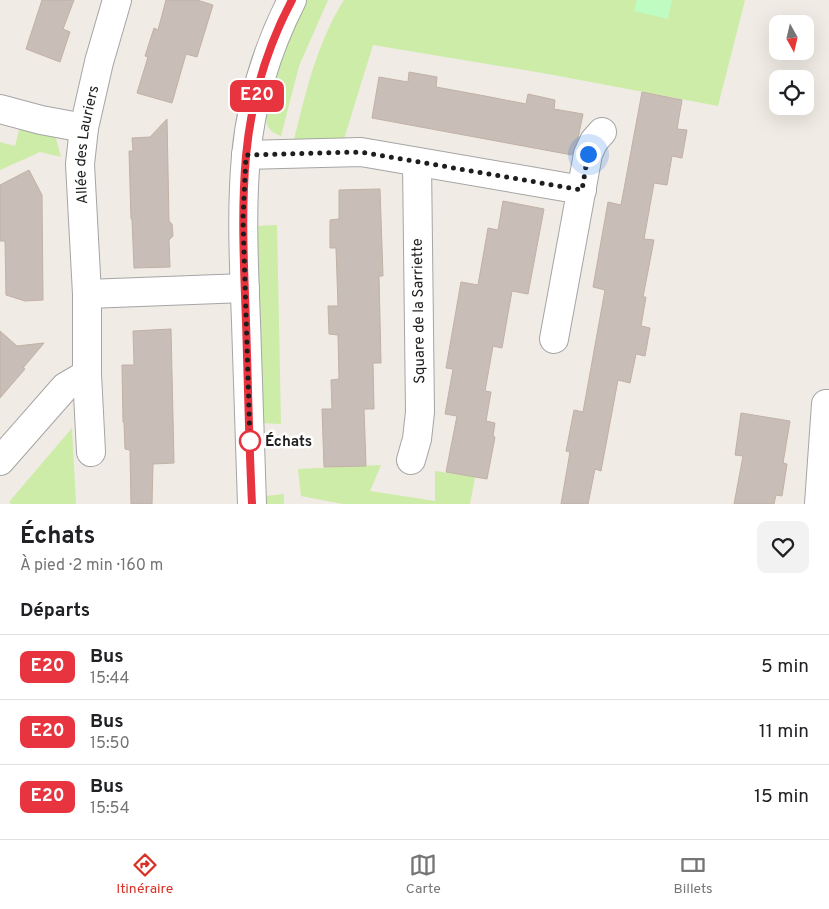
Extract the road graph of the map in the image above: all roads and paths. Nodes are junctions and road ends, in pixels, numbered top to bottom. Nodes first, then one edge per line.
1 (117, 0) edge
2 (292, 0) edge
3 (0, 109) edge
4 (84, 128) junction
5 (602, 132) dead end
6 (246, 155) junction
7 (416, 162) junction
8 (582, 190) junction
9 (245, 288) junction
10 (87, 294) junction
11 (554, 339) dead end
12 (88, 374) junction
13 (828, 404) edge
14 (91, 452) dead end
15 (411, 460) dead end
16 (0, 461) edge
17 (252, 504) edge
18 (818, 504) edge

1 - 4 street, Allée des Lauriers
2 - 6 street
3 - 4 street
4 - 10 street, Allée des Lauriers
5 - 8 street
6 - 7 street
6 - 9 street
7 - 8 street
7 - 15 street, Square de la Sarriette
8 - 11 street
9 - 10 street
9 - 17 street
10 - 12 street, Allée des Lauriers
12 - 14 street, Allée des Lauriers
12 - 16 street
13 - 18 street

